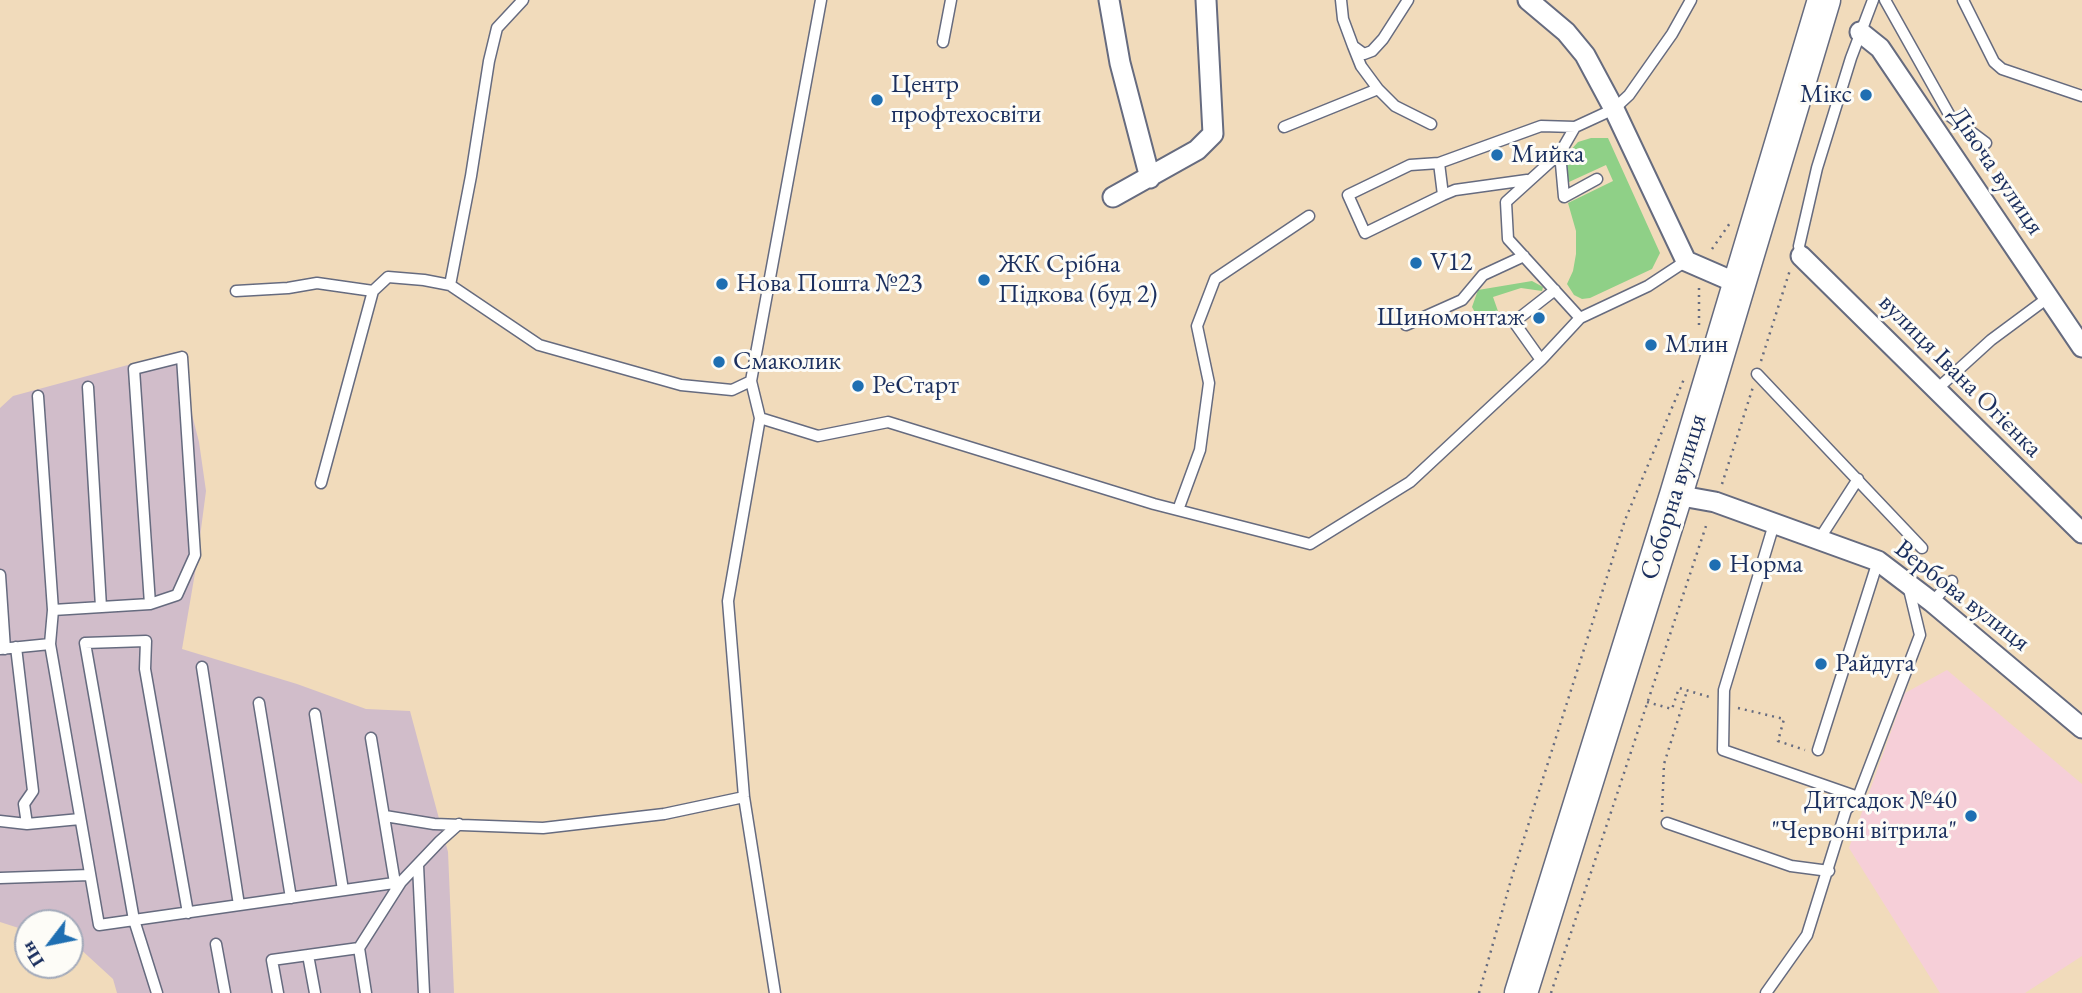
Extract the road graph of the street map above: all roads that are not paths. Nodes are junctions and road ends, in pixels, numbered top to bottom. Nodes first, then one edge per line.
1 (523, 0) edge
2 (821, 0) edge
3 (951, 0) edge
4 (1109, 0) edge
5 (1206, 0) edge
6 (1341, 0) edge
7 (1408, 0) edge
8 (1691, 0) edge
9 (1824, 0) edge
10 (1873, 0) edge
11 (1885, 0) edge
12 (1963, 0) edge
13 (1533, 2) edge
14 (1860, 32) junction
15 (943, 41) dead end
16 (1353, 46) junction
17 (1378, 89) junction
18 (2082, 96) edge
19 (1614, 109) junction
20 (1431, 124) dead end
21 (1284, 127) dead end
22 (1575, 127) junction
23 (1986, 143) dead end
24 (1560, 153) junction
25 (1439, 163) junction
26 (1150, 178) junction
27 (1597, 179) dead end
28 (1527, 180) junction
29 (1443, 195) junction
30 (1113, 197) dead end
31 (1309, 216) dead end
32 (1524, 256) junction
33 (1801, 256) joint
34 (1686, 261) junction
35 (1739, 284) junction
36 (450, 285) junction
37 (1555, 290) junction
38 (236, 291) dead end
39 (373, 291) junction
40 (2049, 297) junction
41 (1580, 318) junction
42 (1406, 325) dead end
43 (2082, 347) edge
44 (1541, 360) junction
45 (1757, 374) dead end
46 (751, 381) junction
47 (88, 387) dead end
48 (1936, 390) junction
49 (38, 396) dead end
50 (760, 418) junction
51 (1858, 479) junction
52 (321, 483) dead end
53 (1676, 495) junction
54 (1178, 510) junction
55 (1774, 524) junction
56 (2082, 533) edge
57 (1820, 538) junction
58 (1922, 548) dead end
59 (1878, 561) junction
60 (0, 575) edge
61 (1952, 581) dead end
62 (1907, 582) junction
63 (1933, 602) junction
64 (150, 604) junction
65 (101, 607) junction
66 (52, 610) junction
67 (50, 644) junction
68 (7, 648) edge
69 (202, 667) dead end
70 (259, 703) dead end
71 (315, 714) dead end
72 (2082, 728) edge
73 (371, 738) dead end
74 (1818, 750) road end
75 (744, 797) junction
76 (1858, 797) junction
77 (385, 816) junction
78 (80, 819) junction
79 (0, 821) edge
80 (1667, 823) road end
81 (27, 824) junction
82 (459, 824) junction
83 (418, 864) junction
84 (1829, 871) junction
85 (90, 874) junction
86 (0, 878) edge
87 (398, 882) junction
88 (343, 890) junction
89 (291, 898) junction
90 (239, 905) junction
91 (188, 912) junction
92 (134, 920) junction
93 (216, 944) dead end
94 (359, 948) junction
95 (308, 955) junction
96 (157, 993) edge
97 (225, 993) edge
98 (278, 993) edge
99 (315, 993) edge
100 (366, 993) edge
101 (424, 993) edge
102 (775, 993) edge
103 (1521, 993) edge
104 (1766, 993) edge

1 - 36 lane
2 - 46 lane
3 - 15 lane
4 - 26 street
5 - 26 street
6 - 16 lane
7 - 16 lane
8 - 19 lane
9 - 35 main road, Соборна вулиця
10 - 14 lane
11 - 23 lane
12 - 18 lane
13 - 19 street
14 - 33 lane
14 - 40 street, Дівоча вулиця
16 - 17 lane
17 - 20 lane
17 - 21 lane
19 - 22 lane
19 - 34 street
22 - 24 lane
22 - 25 lane
24 - 27 lane
24 - 28 lane
25 - 29 lane
25 - 29 lane
26 - 30 street
28 - 29 lane
28 - 32 lane
31 - 54 lane
32 - 37 lane
32 - 42 lane
33 - 48 street, вулиця Івана Огієнка
34 - 35 street
34 - 41 lane
35 - 53 main road, Соборна вулиця
36 - 39 lane
36 - 46 lane
37 - 41 lane
37 - 44 lane
38 - 39 lane
39 - 52 lane
40 - 43 street, Дівоча вулиця
40 - 48 lane
41 - 44 lane
44 - 54 lane
45 - 51 lane
46 - 50 lane
47 - 65 lane
48 - 56 street, вулиця Івана Огієнка
49 - 66 lane
50 - 54 lane
50 - 75 lane
51 - 57 lane
51 - 58 lane
53 - 55 street, Вербова вулиця
53 - 103 main road, Соборна вулиця
55 - 57 street, Вербова вулиця
55 - 76 lane
57 - 59 street, Вербова вулиця
59 - 62 street, Вербова вулиця
59 - 74 lane
60 - 68 lane
61 - 63 lane
62 - 63 street, Вербова вулиця
62 - 76 lane
63 - 72 street, Вербова вулиця
64 - 64 lane
64 - 65 lane
65 - 66 lane
66 - 67 lane
67 - 68 lane
67 - 78 lane
68 - 81 lane
69 - 90 lane
70 - 89 lane
71 - 88 lane
73 - 77 lane
75 - 82 lane
75 - 102 lane
76 - 84 lane
77 - 82 lane
77 - 87 lane
78 - 81 lane
78 - 85 lane
79 - 81 lane
80 - 84 lane
82 - 83 lane
83 - 87 lane
83 - 101 lane
84 - 104 lane
85 - 86 lane
85 - 92 lane
87 - 88 lane
87 - 94 lane
88 - 89 lane
89 - 90 lane
90 - 91 lane
91 - 92 lane
91 - 92 lane
92 - 96 lane
93 - 97 lane
94 - 95 lane
94 - 100 lane
95 - 98 lane
95 - 99 lane

